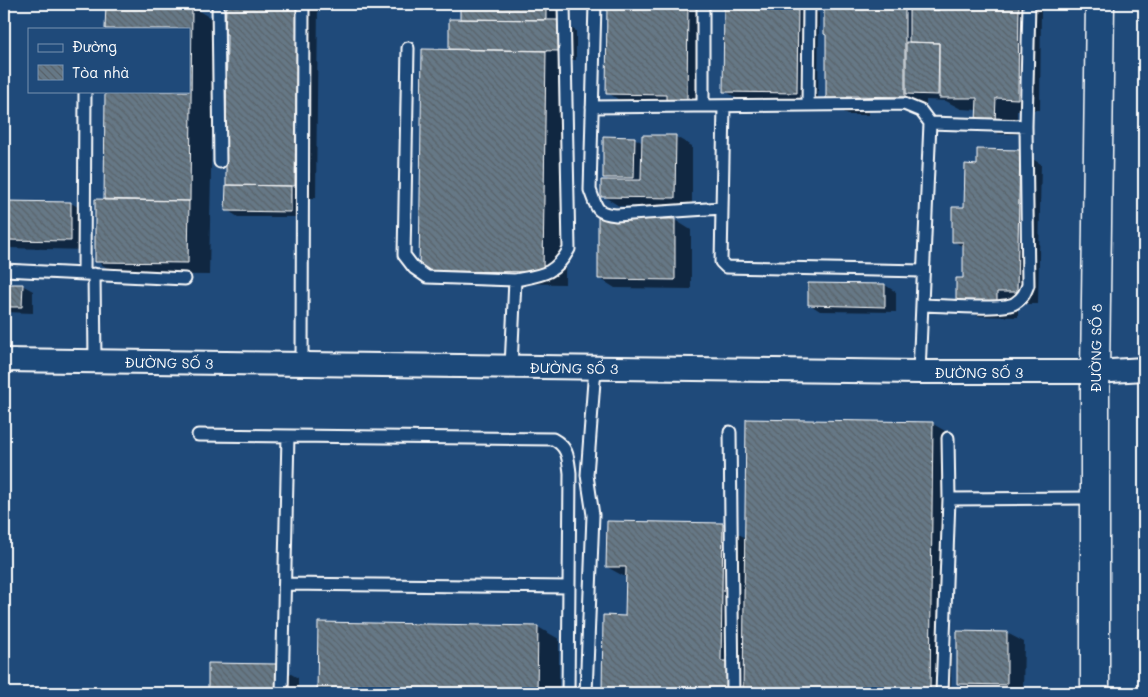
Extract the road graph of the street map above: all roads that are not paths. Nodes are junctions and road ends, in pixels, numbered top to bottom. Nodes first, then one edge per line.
1 (218, 4) edge
2 (303, 4) edge
3 (564, 4) edge
4 (595, 4) edge
5 (703, 4) edge
6 (809, 4) edge
7 (1029, 4) edge
8 (1100, 4) edge
9 (408, 48) dead end
10 (85, 92) edge
11 (808, 105) junction
12 (703, 106) junction
13 (724, 106) junction
14 (592, 107) junction
15 (930, 124) junction
16 (1026, 126) junction
17 (220, 162) dead end
18 (722, 208) junction
19 (4, 270) edge
20 (923, 271) junction
21 (89, 274) junction
22 (185, 279) dead end
23 (515, 280) junction
24 (922, 305) junction
25 (4, 360) edge
26 (95, 361) junction
27 (302, 364) junction
28 (511, 367) junction
29 (595, 368) junction
30 (1144, 369) edge
31 (919, 372) junction
32 (1096, 372) junction
33 (730, 432) dead end
34 (198, 434) dead end
35 (288, 436) junction
36 (948, 438) dead end
37 (1095, 498) junction
38 (949, 499) junction
39 (285, 584) junction
40 (569, 587) junction
41 (282, 693) edge
42 (568, 693) edge
43 (586, 693) edge
44 (733, 693) edge
45 (942, 693) edge
46 (1095, 693) edge

1 - 17 lane
2 - 27 lane
3 - 23 lane
4 - 14 lane
5 - 12 lane
6 - 11 lane
7 - 16 lane
8 - 32 street, ĐƯỜNG SỐ 8
9 - 23 lane
10 - 21 lane
11 - 13 lane
11 - 15 lane
12 - 13 lane
12 - 14 lane
13 - 18 lane
14 - 18 lane
15 - 16 lane
15 - 20 lane
16 - 24 lane
18 - 20 lane
19 - 21 lane
20 - 24 lane
21 - 22 lane
21 - 26 lane
23 - 28 lane
24 - 31 lane
25 - 26 street, ĐƯỜNG SỐ 3
26 - 27 street, ĐƯỜNG SỐ 3
27 - 28 street, ĐƯỜNG SỐ 3
28 - 29 street, ĐƯỜNG SỐ 3
29 - 31 street, ĐƯỜNG SỐ 3
29 - 43 lane
30 - 32 street, ĐƯỜNG SỐ 3
31 - 32 street, ĐƯỜNG SỐ 3
32 - 37 street, ĐƯỜNG SỐ 8
33 - 44 lane
34 - 35 lane
35 - 39 lane
35 - 40 lane
36 - 38 lane
37 - 38 lane
37 - 46 street, ĐƯỜNG SỐ 8
38 - 45 lane
39 - 40 lane
39 - 41 lane
40 - 42 lane

